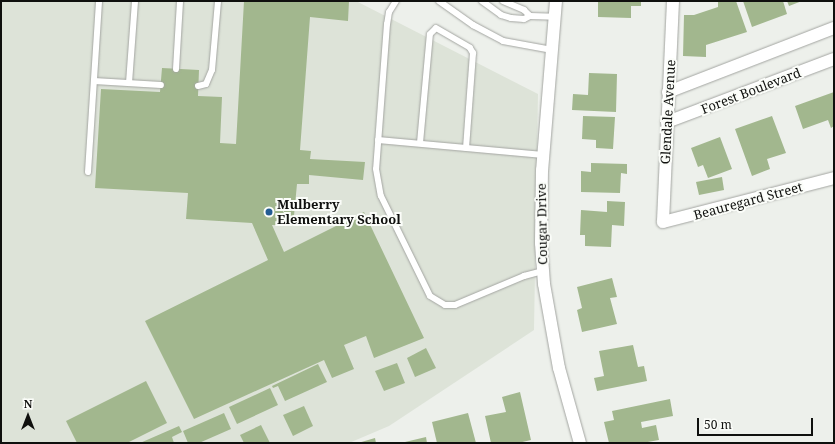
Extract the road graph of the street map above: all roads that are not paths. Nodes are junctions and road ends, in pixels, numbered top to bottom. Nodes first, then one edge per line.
1 (99, 1) edge
2 (135, 1) edge
3 (180, 1) edge
4 (218, 1) edge
5 (396, 1) edge
6 (439, 1) edge
7 (482, 1) edge
8 (503, 1) edge
9 (556, 1) edge
10 (673, 1) edge
11 (530, 16) junction
12 (555, 17) junction
13 (834, 28) edge
14 (552, 50) junction
15 (834, 59) edge
16 (176, 69) dead end
17 (94, 81) junction
18 (129, 83) junction
19 (160, 85) dead end
20 (198, 86) dead end
21 (668, 92) junction
22 (667, 122) junction
23 (378, 140) junction
24 (420, 144) junction
25 (466, 148) junction
26 (543, 155) junction
27 (88, 172) dead end
28 (834, 178) edge
29 (663, 222) joint
30 (543, 271) junction
31 (580, 443) edge

1 - 17 lane
2 - 18 lane
3 - 16 lane
4 - 20 lane
5 - 23 lane
6 - 14 lane
7 - 11 lane
8 - 11 lane
9 - 12 street, Cougar Drive
10 - 21 street, Glendale Avenue
11 - 12 lane
12 - 14 street, Cougar Drive
13 - 21 street
14 - 26 street, Cougar Drive
15 - 22 street, Forest Boulevard
17 - 18 lane
17 - 27 lane
18 - 19 lane
21 - 22 street, Glendale Avenue
22 - 29 street, Glendale Avenue
23 - 24 lane
23 - 30 lane
24 - 25 lane
24 - 25 lane
25 - 26 lane
26 - 30 street, Cougar Drive
28 - 29 street, Beauregard Street
30 - 31 street, Cougar Drive

